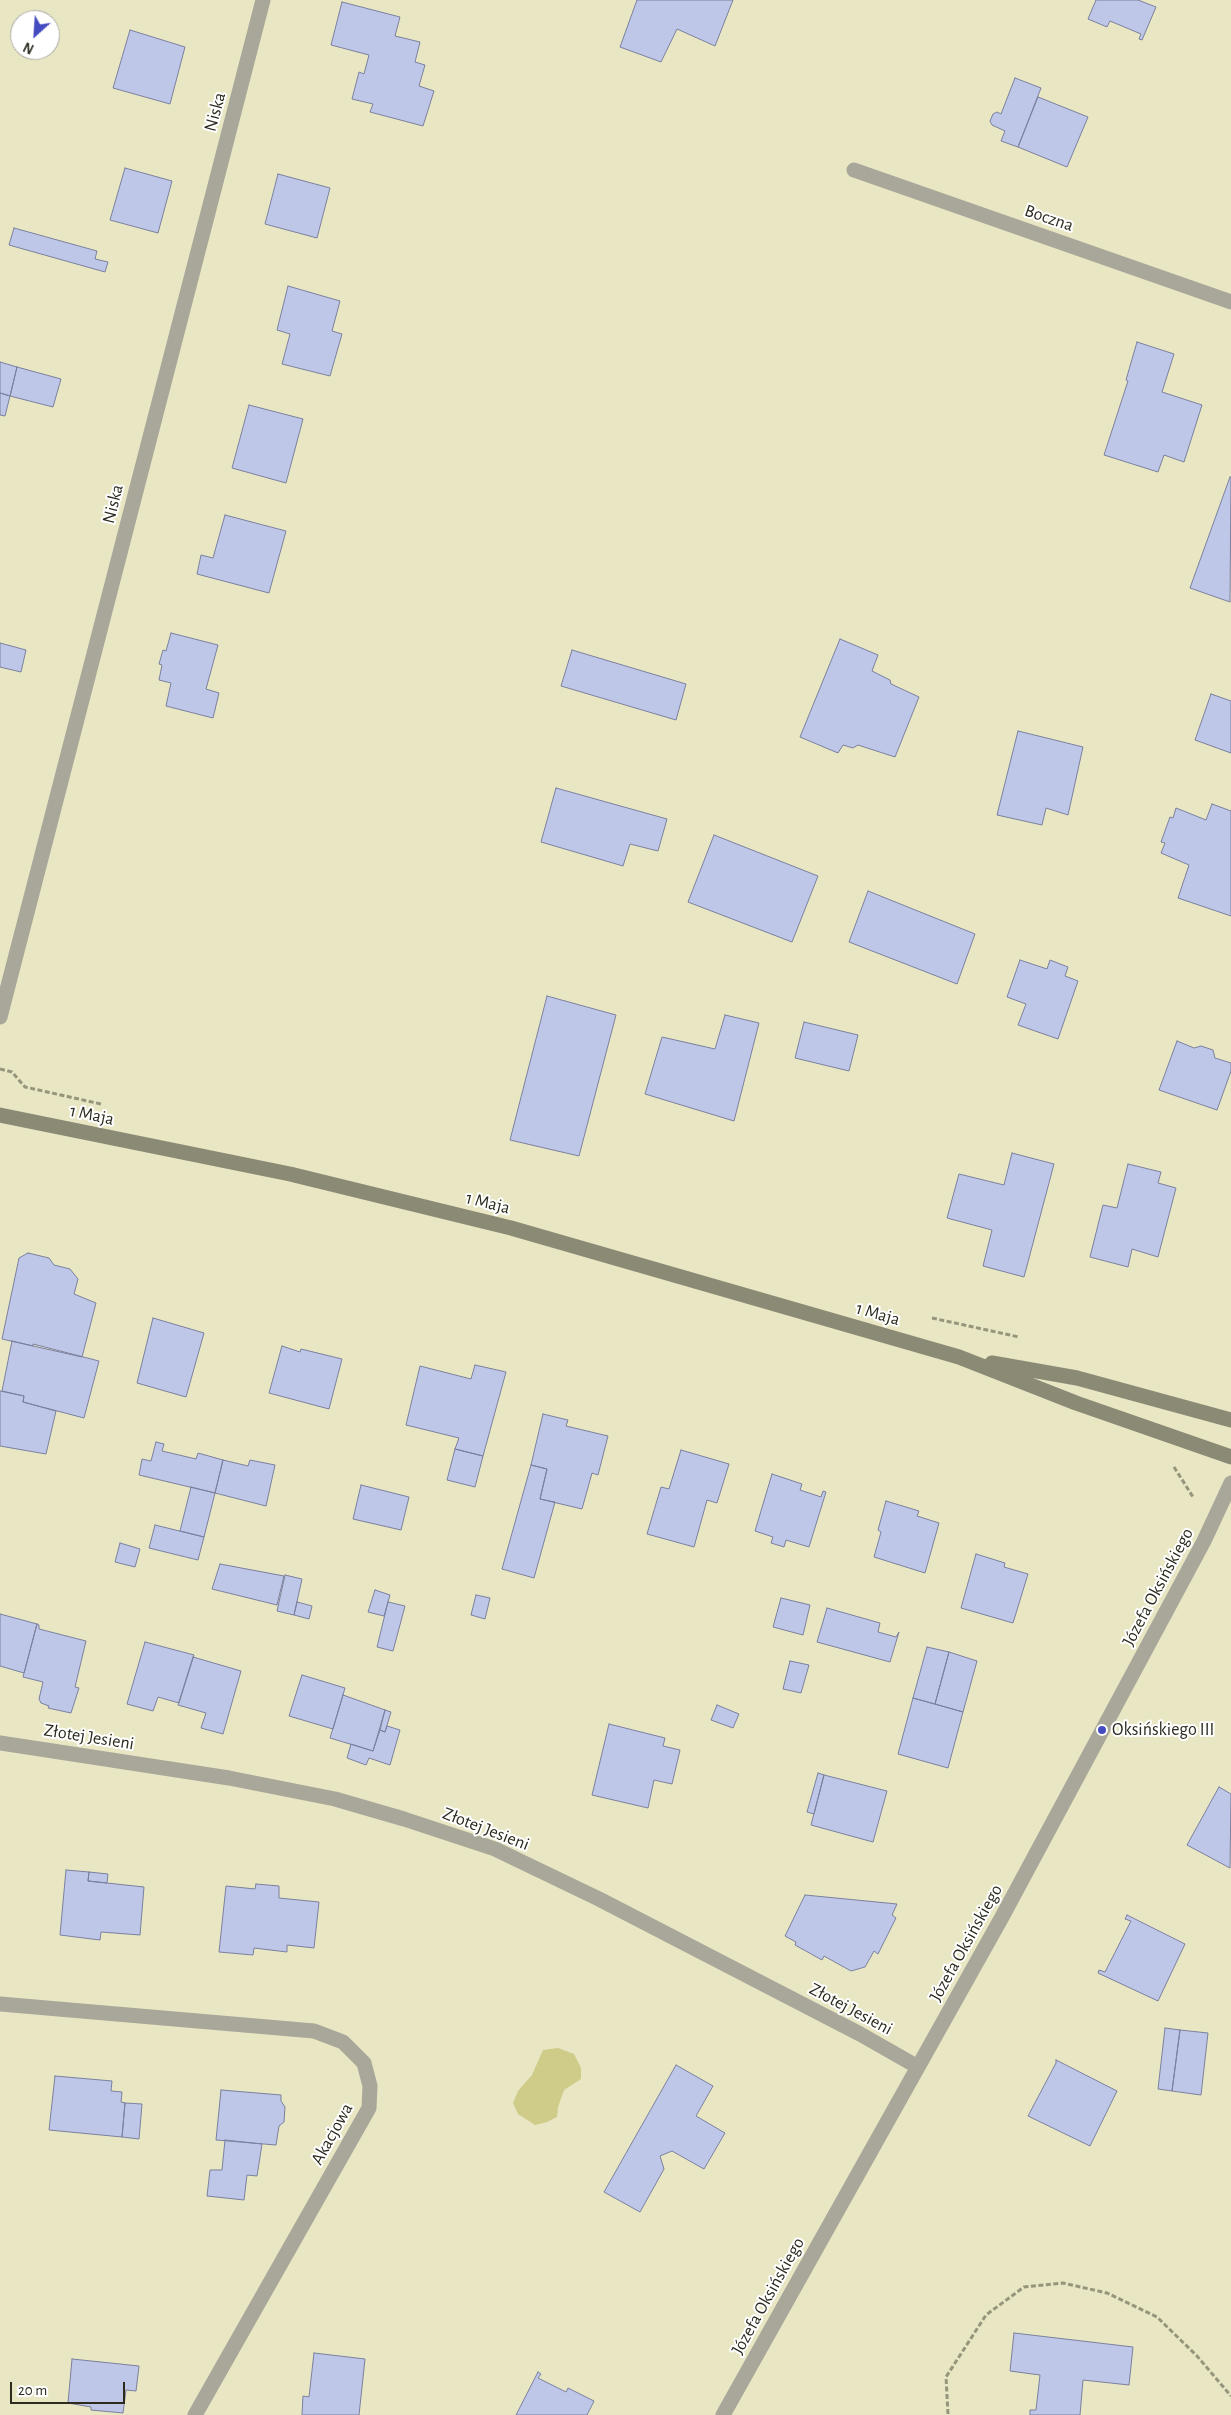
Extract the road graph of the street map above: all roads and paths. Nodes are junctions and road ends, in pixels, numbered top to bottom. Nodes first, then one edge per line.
1 (263, 0) edge
2 (854, 170) dead end
3 (1231, 302) edge
4 (0, 1017) edge
5 (0, 1115) edge
6 (959, 1357) junction
7 (1231, 1420) edge
8 (1231, 1457) edge
9 (1172, 1464) dead end
10 (1231, 1483) edge
11 (1222, 1506) junction
12 (0, 1743) edge
13 (0, 2004) edge
14 (918, 2067) junction
15 (1231, 2396) edge
16 (948, 2414) edge
17 (195, 2415) edge
18 (723, 2415) edge

1 - 4 street, Niska
2 - 3 street, Boczna
5 - 6 main road, 1 Maja
6 - 7 main road, 1 Maja
6 - 8 main road, 1 Maja
9 - 11 path
10 - 11 street, Józefa Oksińskiego
11 - 14 street, Józefa Oksińskiego
12 - 14 street, Złotej Jesieni
13 - 17 street, Akacjowa
14 - 18 street, Józefa Oksińskiego
15 - 16 path

